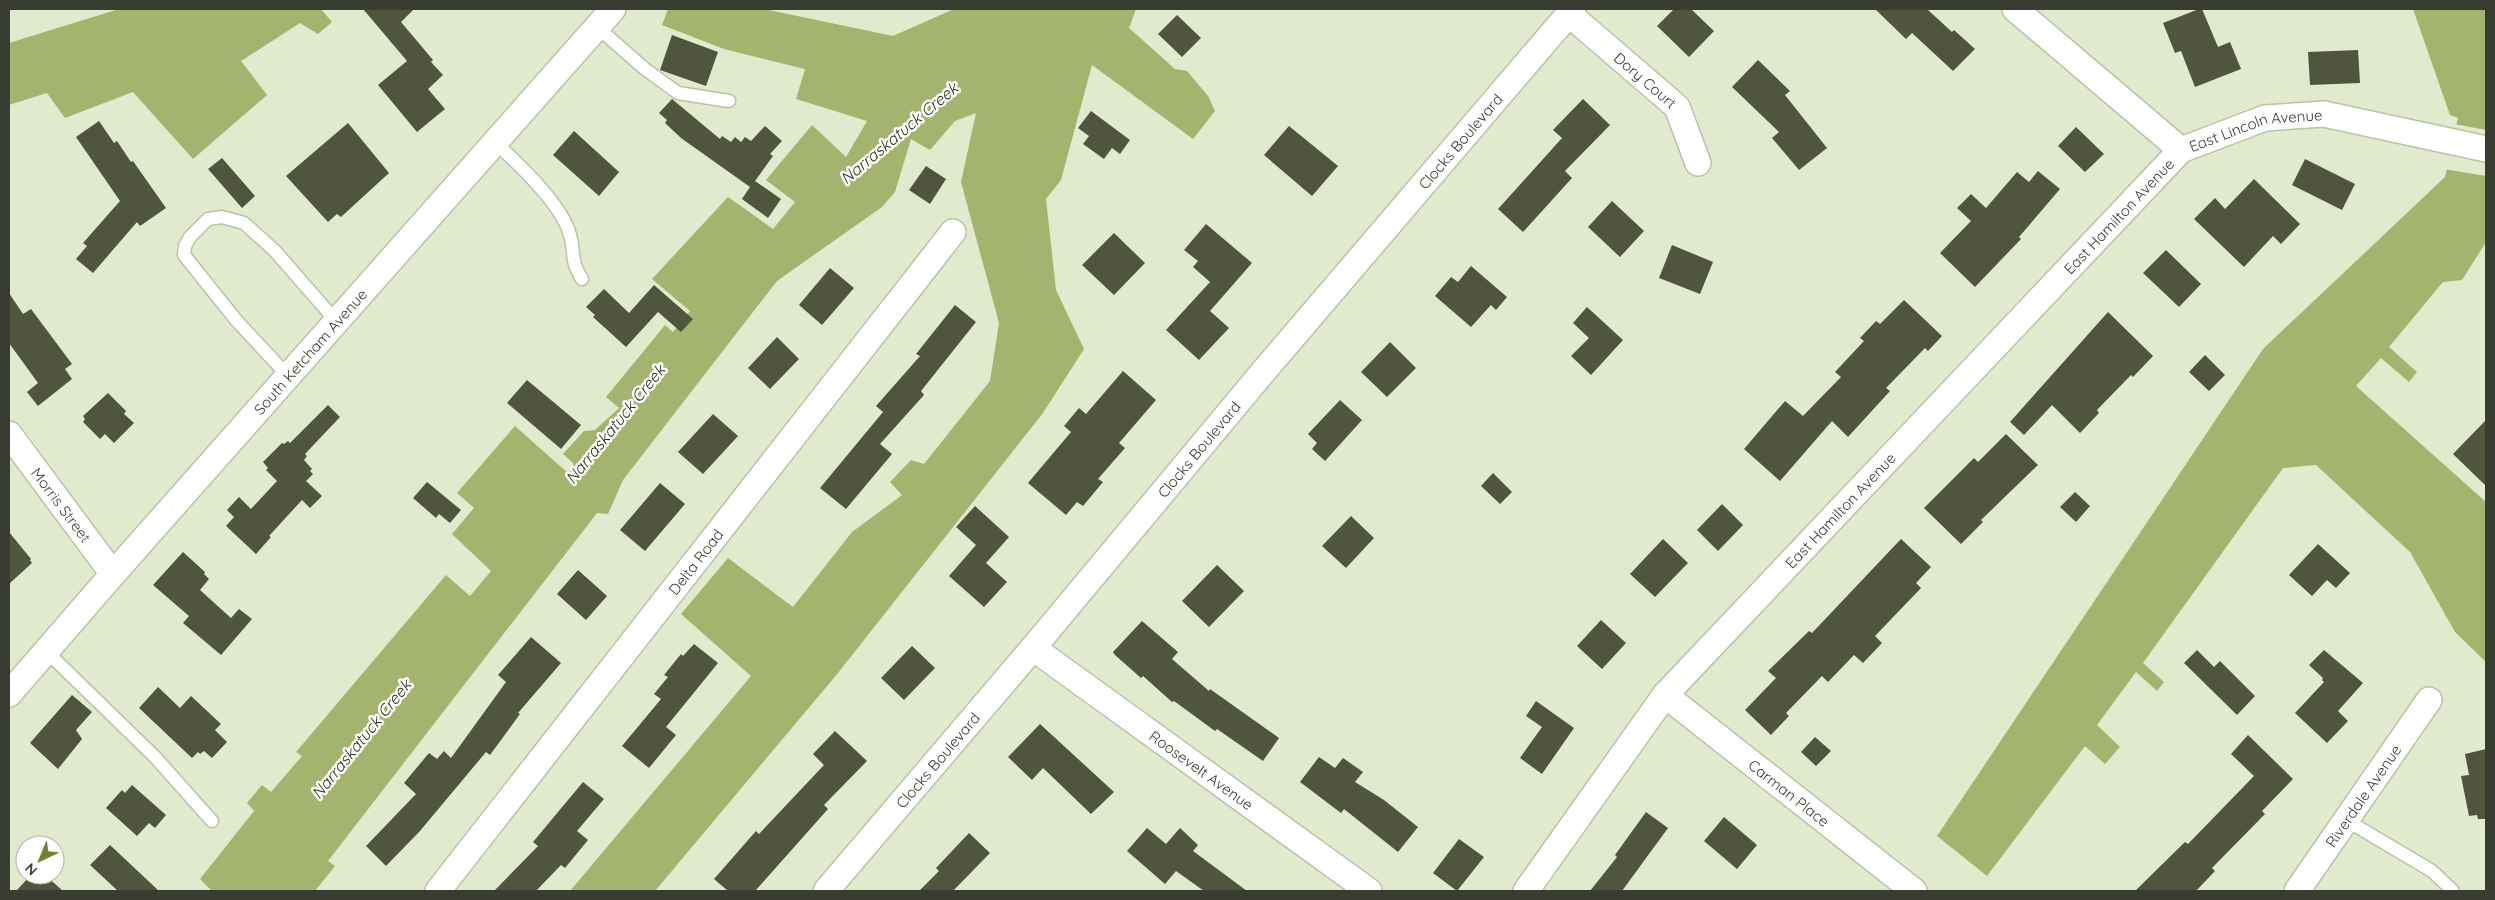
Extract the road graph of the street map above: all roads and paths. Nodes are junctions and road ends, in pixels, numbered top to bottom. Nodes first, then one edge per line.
1 (614, 9) edge
2 (2015, 9) edge
3 (1571, 11) edge
4 (597, 27) junction
5 (728, 101) dead end
6 (495, 142) junction
7 (2486, 149) edge
8 (2181, 150) junction
9 (1698, 163) dead end
10 (953, 232) dead end
11 (582, 279) dead end
12 (336, 321) junction
13 (288, 376) junction
14 (9, 434) edge
15 (113, 574) junction
16 (1033, 648) junction
17 (46, 651) junction
18 (9, 694) edge
19 (1665, 695) junction
20 (2429, 700) dead end
21 (2346, 820) junction
22 (212, 821) dead end
23 (1361, 889) edge
24 (438, 891) edge
25 (826, 891) edge
26 (1526, 891) edge
27 (1914, 891) edge
28 (2296, 891) edge
29 (2454, 891) edge

1 - 4 street, South Ketcham Avenue
2 - 8 street, East Lincoln Avenue
3 - 9 street, Dory Court
3 - 16 street, Clocks Boulevard
4 - 5 lane
4 - 6 street, South Ketcham Avenue
6 - 11 lane
6 - 12 street, South Ketcham Avenue
7 - 8 street, East Lincoln Avenue
8 - 19 street, East Hamilton Avenue
10 - 24 street, Delta Road
12 - 13 street, South Ketcham Avenue
12 - 13 lane
13 - 15 street, South Ketcham Avenue
14 - 15 street, Morris Street
15 - 17 street, South Ketcham Avenue
16 - 23 street, Roosevelt Avenue
16 - 25 street, Clocks Boulevard
17 - 18 street, South Ketcham Avenue
17 - 22 lane
19 - 26 street, East Hamilton Avenue
19 - 27 street, Carman Place
20 - 21 street, Riverdale Avenue
21 - 28 street, Riverdale Avenue
21 - 29 lane

